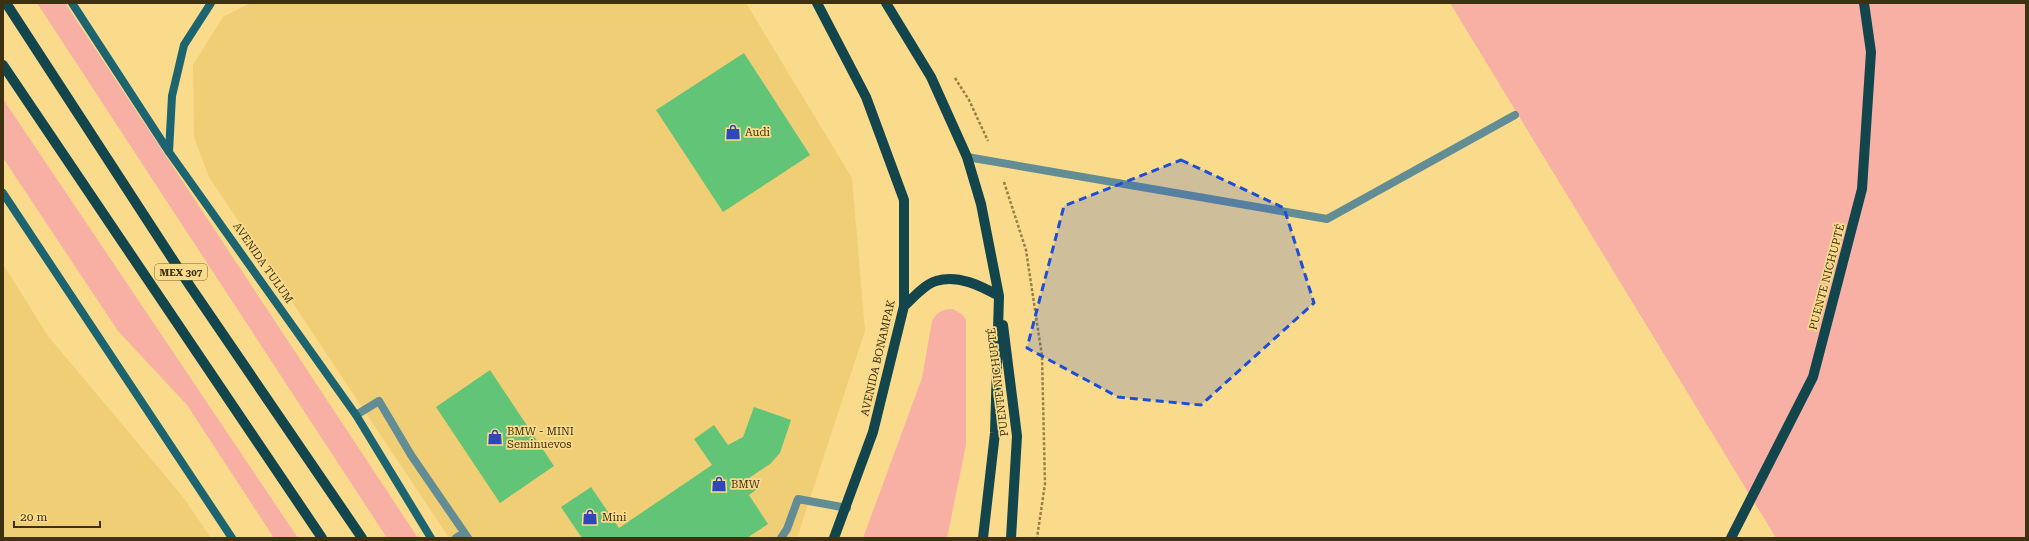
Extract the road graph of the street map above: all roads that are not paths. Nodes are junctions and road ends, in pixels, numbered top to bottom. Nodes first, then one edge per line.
1 (6, 3) edge
2 (72, 3) edge
3 (211, 3) edge
4 (817, 3) edge
5 (886, 3) edge
6 (1864, 3) edge
7 (3, 65) edge
8 (1516, 115) dead end
9 (169, 152) junction
10 (967, 157) junction
11 (3, 193) edge
12 (999, 296) junction
13 (904, 306) junction
14 (356, 415) junction
15 (847, 508) junction
16 (466, 535) edge
17 (232, 538) edge
18 (322, 538) edge
19 (362, 538) edge
20 (431, 538) edge
21 (456, 538) edge
22 (781, 538) edge
23 (834, 538) edge
24 (983, 538) edge
25 (1011, 538) edge
26 (1731, 538) edge

1 - 19 main road, MEX 307
2 - 9 street, AVENIDA TULUM
3 - 9 street
4 - 13 main road, AVENIDA BONAMPAK
5 - 10 main road
6 - 26 main road, PUENTE NICHUPTÉ
7 - 18 main road, MEX 307
8 - 10 lane
9 - 14 street, AVENIDA TULUM
10 - 12 main road
11 - 17 street
12 - 13 main road
12 - 24 main road
12 - 25 main road, PUENTE NICHUPTÉ
13 - 15 main road, AVENIDA BONAMPAK
14 - 16 lane
14 - 20 street, AVENIDA TULUM
15 - 22 lane
15 - 23 main road, AVENIDA BONAMPAK
16 - 21 lane

